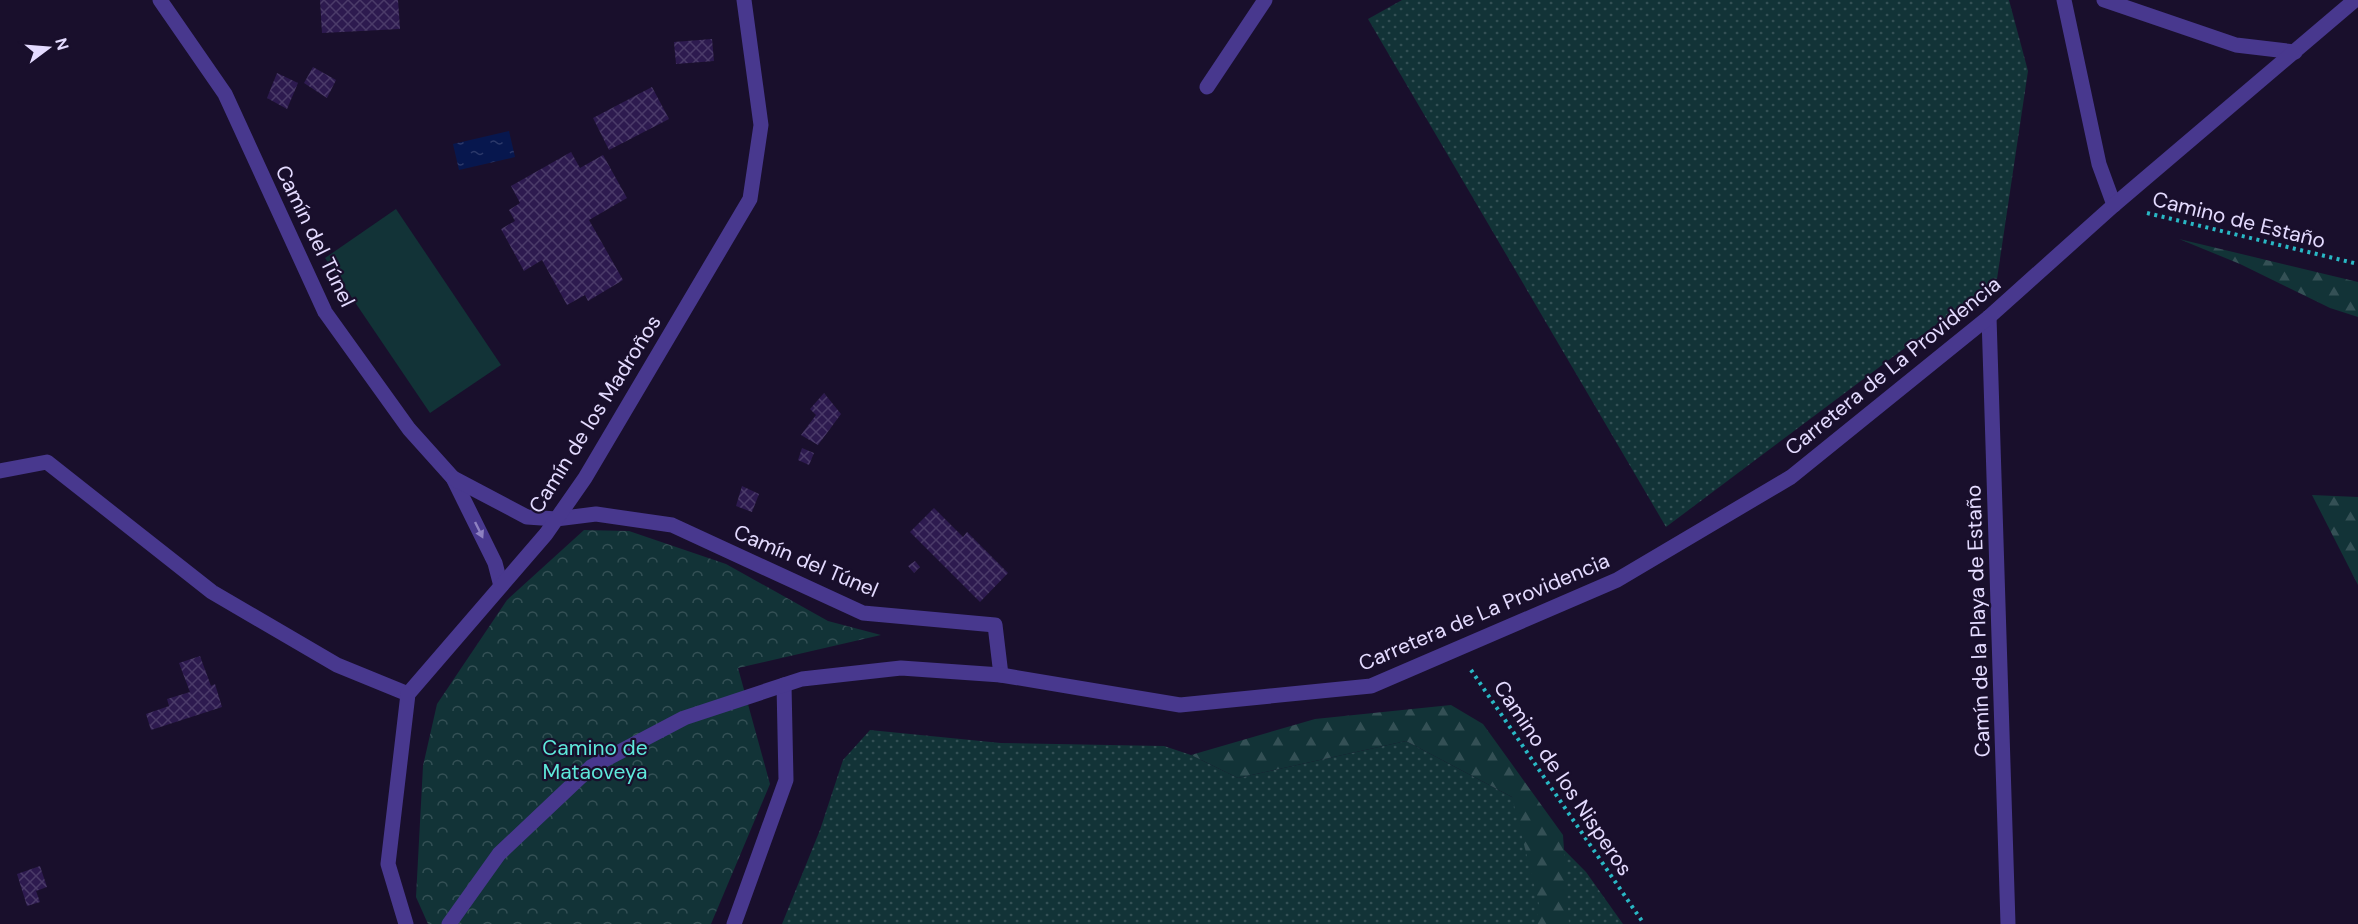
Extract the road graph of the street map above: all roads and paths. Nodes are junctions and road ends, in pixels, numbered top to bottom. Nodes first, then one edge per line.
1 (160, 0) edge
2 (744, 0) edge
3 (1265, 0) edge
4 (2064, 0) edge
5 (2104, 0) edge
6 (2355, 0) edge
7 (2295, 52) junction
8 (1207, 87) dead end
9 (2114, 205) junction
10 (2358, 264) edge
11 (1989, 318) junction
12 (0, 471) edge
13 (453, 477) junction
14 (556, 519) junction
15 (501, 586) junction
16 (1457, 650) junction
17 (1001, 675) junction
18 (784, 685) junction
19 (408, 694) junction
20 (406, 924) edge
21 (449, 924) edge
22 (734, 924) edge
23 (1644, 924) edge
24 (2008, 924) edge

1 - 13 street, Camín del Túnel
2 - 14 street, Camín de los Madroños
3 - 8 street
4 - 9 street
5 - 7 street
6 - 7 street, Carretera de La Providencia
7 - 9 street, Carretera de La Providencia
9 - 10 path, Camino de Estaño
9 - 11 street, Carretera de La Providencia
11 - 16 street, Carretera de La Providencia
11 - 24 street, Camín de la Playa de Estaño
12 - 19 street
13 - 14 street
13 -> 15 street
14 - 15 street, Camín de los Madroños
14 - 17 street, Camín del Túnel
15 - 19 street, Camín de los Madroños
16 - 17 street, Carretera de La Providencia
16 - 23 path, Camino de los Nisperos
17 - 18 street, Carretera de La Providencia
18 - 21 street, Carretera de La Providencia
18 - 22 street
19 - 20 street

